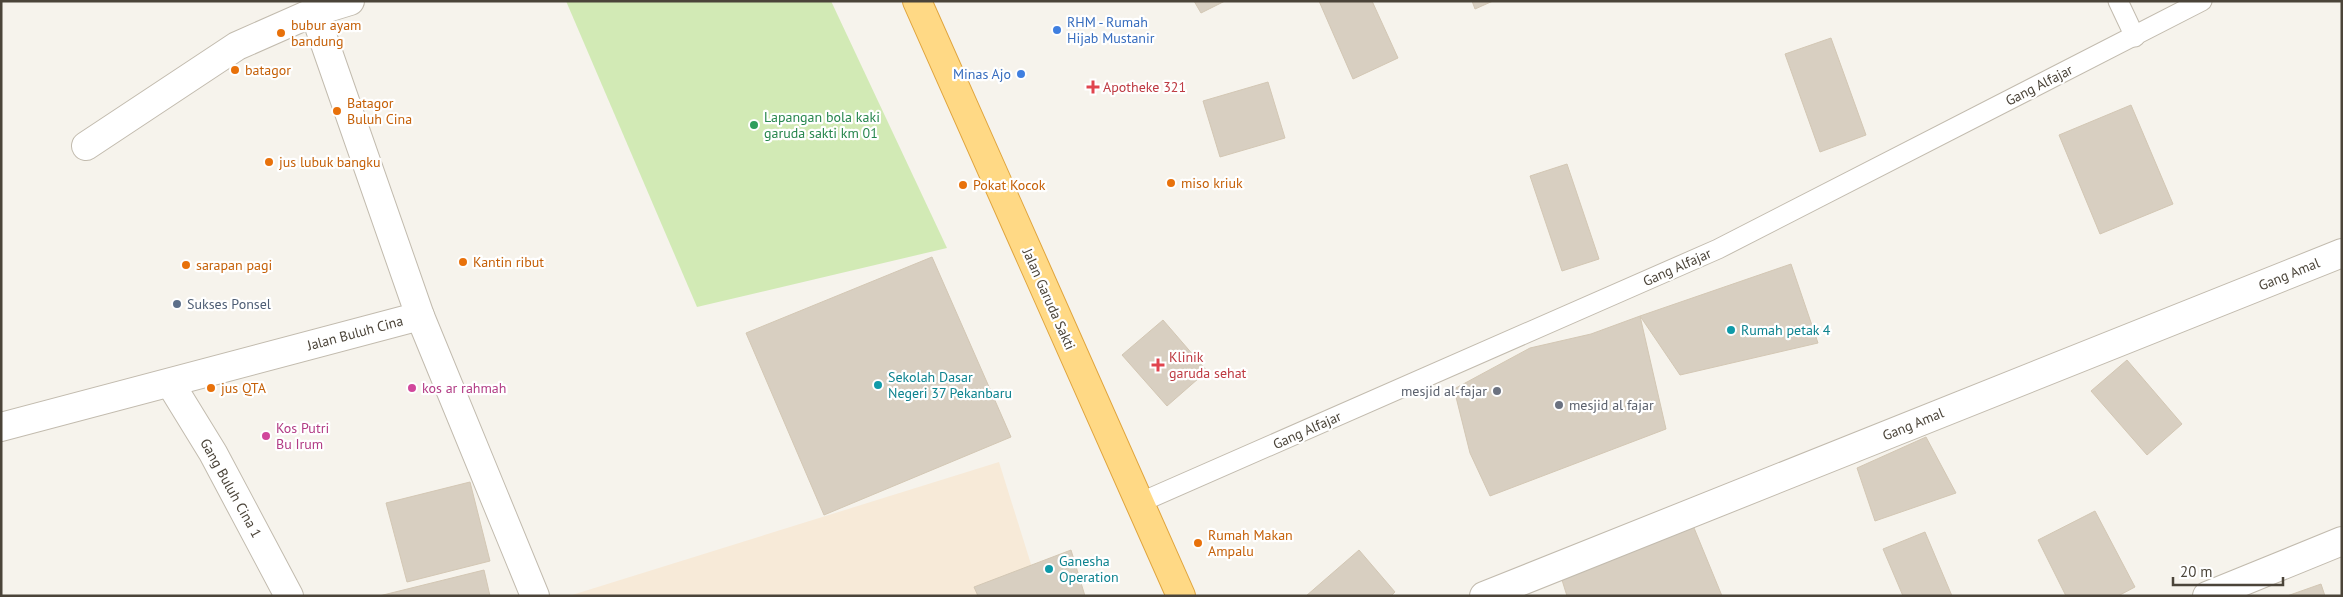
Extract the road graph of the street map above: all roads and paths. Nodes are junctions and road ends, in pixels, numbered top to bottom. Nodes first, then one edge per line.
1 (350, 1) edge
2 (917, 1) edge
3 (2118, 1) edge
4 (2202, 1) edge
5 (314, 12) junction
6 (2134, 36) junction
7 (86, 146) dead end
8 (2342, 253) edge
9 (420, 316) junction
10 (170, 383) junction
11 (1, 427) edge
12 (1139, 503) junction
13 (2342, 540) edge
14 (289, 596) edge
15 (535, 596) edge
16 (1181, 596) edge
17 (1484, 596) edge
18 (2207, 596) edge

1 - 5 street
2 - 12 highway, Jalan Garuda Sakti
3 - 6 lane
4 - 6 lane, Gang Alfajar
5 - 7 street
5 - 9 street, Jalan Buluh Cina
6 - 12 lane, Gang Alfajar
8 - 17 street, Gang Amal
9 - 10 street, Jalan Buluh Cina
9 - 15 street
10 - 11 street, Jalan Buluh Cina
10 - 14 street, Gang Buluh Cina 1
12 - 16 highway, Jalan Garuda Sakti
13 - 18 street

